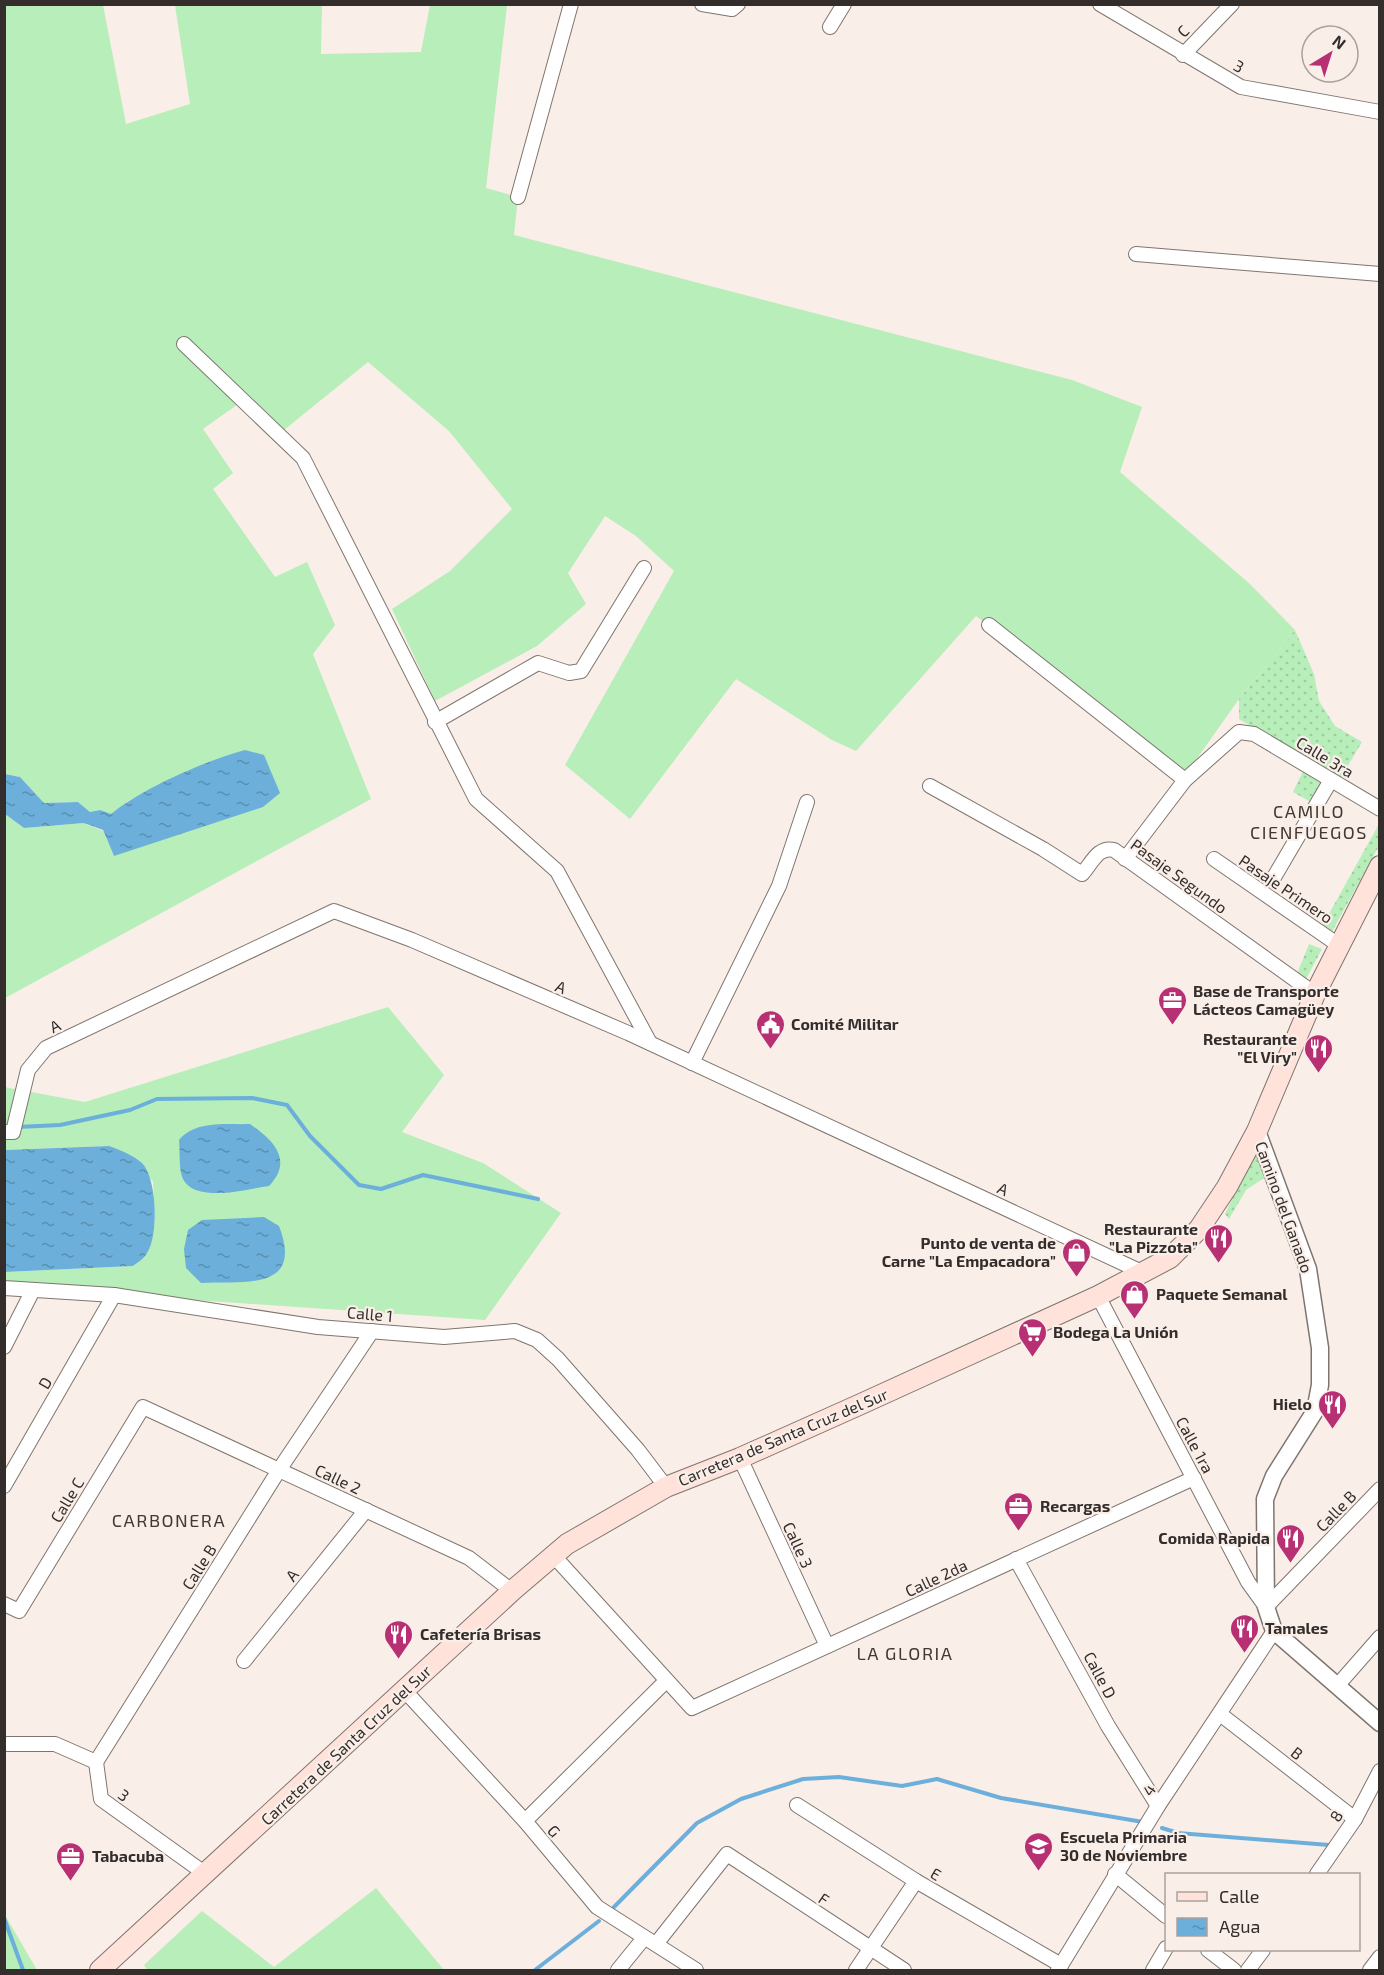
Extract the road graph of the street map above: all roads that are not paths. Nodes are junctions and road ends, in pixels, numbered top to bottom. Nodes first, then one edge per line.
1 (571, 4) edge
2 (702, 4) edge
3 (738, 4) edge
4 (844, 4) edge
5 (1100, 4) edge
6 (1232, 4) edge
7 (830, 27) dead end
8 (1183, 55) junction
9 (1380, 112) edge
10 (518, 197) dead end
11 (1136, 254) dead end
12 (1380, 274) edge
13 (184, 344) dead end
14 (644, 568) dead end
15 (989, 625) dead end
16 (435, 722) junction
17 (1185, 780) junction
18 (1331, 780) junction
19 (930, 786) dead end
20 (807, 802) dead end
21 (1380, 809) edge
22 (1125, 859) junction
23 (1214, 859) dead end
24 (1380, 866) edge
25 (1273, 879) dead end
26 (1340, 946) junction
27 (1315, 994) junction
28 (650, 1043) junction
29 (692, 1063) junction
30 (1257, 1131) junction
31 (9, 1132) edge
32 (1144, 1273) junction
33 (4, 1288) edge
34 (33, 1290) junction
35 (114, 1295) junction
36 (1098, 1296) junction
37 (372, 1330) junction
38 (4, 1347) edge
39 (143, 1407) joint
40 (740, 1458) junction
41 (279, 1470) junction
42 (1194, 1478) junction
43 (4, 1486) edge
44 (666, 1486) junction
45 (1380, 1489) edge
46 (366, 1510) junction
47 (553, 1556) junction
48 (1016, 1559) junction
49 (512, 1591) junction
50 (4, 1604) edge
51 (1266, 1608) junction
52 (1274, 1631) junction
53 (1380, 1637) edge
54 (827, 1646) junction
55 (244, 1661) dead end
56 (666, 1682) junction
57 (1337, 1686) junction
58 (405, 1691) junction
59 (1220, 1714) junction
60 (1380, 1723) edge
61 (4, 1744) edge
62 (96, 1762) junction
63 (1380, 1771) edge
64 (797, 1805) dead end
65 (1158, 1806) junction
66 (1354, 1818) junction
67 (525, 1821) junction
68 (1318, 1873) edge
69 (1115, 1874) junction
70 (207, 1875) junction
71 (916, 1881) junction
72 (1165, 1915) edge
73 (650, 1941) junction
74 (870, 1949) junction
75 (1165, 1951) edge
76 (1209, 1951) edge
77 (1262, 1951) edge
78 (1380, 1957) edge
79 (1059, 1968) edge
80 (100, 1971) edge
81 (618, 1971) edge
82 (696, 1971) edge
83 (856, 1971) edge
84 (904, 1971) edge
85 (1153, 1971) edge
86 (1234, 1971) edge
87 (1248, 1971) edge
88 (1370, 1971) edge

1 - 10 street
2 - 3 street
4 - 7 street
5 - 8 street, 3
6 - 8 street, C
8 - 9 street, 3
11 - 12 street
13 - 16 street
14 - 16 street
15 - 17 street
16 - 28 street
17 - 18 street, Calle 3ra
17 - 22 street
18 - 21 street, Calle 3ra
18 - 25 street
19 - 22 street, Pasaje Segundo
20 - 29 street
22 - 27 street, Pasaje Segundo
23 - 26 street, Pasaje Primero
24 - 26 main road, Carretera de Santa Cruz del Sur
26 - 27 main road, Carretera de Santa Cruz del Sur
27 - 30 main road, Carretera de Santa Cruz del Sur
28 - 29 street, A
28 - 31 street, A
29 - 32 street, A
30 - 32 main road, Carretera de Santa Cruz del Sur
30 - 51 street, Camino del Ganado
32 - 36 main road, Carretera de Santa Cruz del Sur
33 - 34 street, Calle 1
34 - 35 street, Calle 1
34 - 38 street
35 - 37 street, Calle 1
35 - 43 street, D
36 - 40 main road, Carretera de Santa Cruz del Sur
36 - 42 street, Calle 1ra
37 - 41 street, Calle B
37 - 44 street, Calle 1
39 - 41 street, Calle 2
39 - 50 street, Calle C
40 - 44 main road, Carretera de Santa Cruz del Sur
40 - 54 street, Calle 3
41 - 46 street, Calle 2
41 - 62 street, Calle B
42 - 48 street, Calle 2da
42 - 51 street, Calle 1ra
44 - 47 main road, Carretera de Santa Cruz del Sur
45 - 51 street, Calle B
46 - 49 street, Calle 2
46 - 55 street, A
47 - 49 main road, Carretera de Santa Cruz del Sur
47 - 56 street
48 - 54 street, Calle 2da
48 - 65 street, Calle D
49 - 58 main road, Carretera de Santa Cruz del Sur
51 - 52 street, Camino del Ganado
52 - 57 street, Camino del Ganado
52 - 59 street, 4
53 - 57 street
54 - 56 street, Calle 2da
56 - 67 street
57 - 60 street, Camino del Ganado
58 - 67 street, G
58 - 70 main road, Carretera de Santa Cruz del Sur
59 - 65 street, 4
59 - 66 street, B
61 - 62 street
62 - 70 street, 3
63 - 66 street, 8
64 - 71 street, E
65 - 69 street, 4
66 - 68 street, 8
67 - 73 street, G
69 - 72 street
69 - 79 street, 4
70 - 80 main road, Carretera de Santa Cruz del Sur
71 - 74 street
71 - 79 street, E
73 - 74 street, F
73 - 81 street
73 - 82 street, G
74 - 83 street
74 - 84 street, F
75 - 85 street
76 - 86 street
77 - 87 street
78 - 88 street

